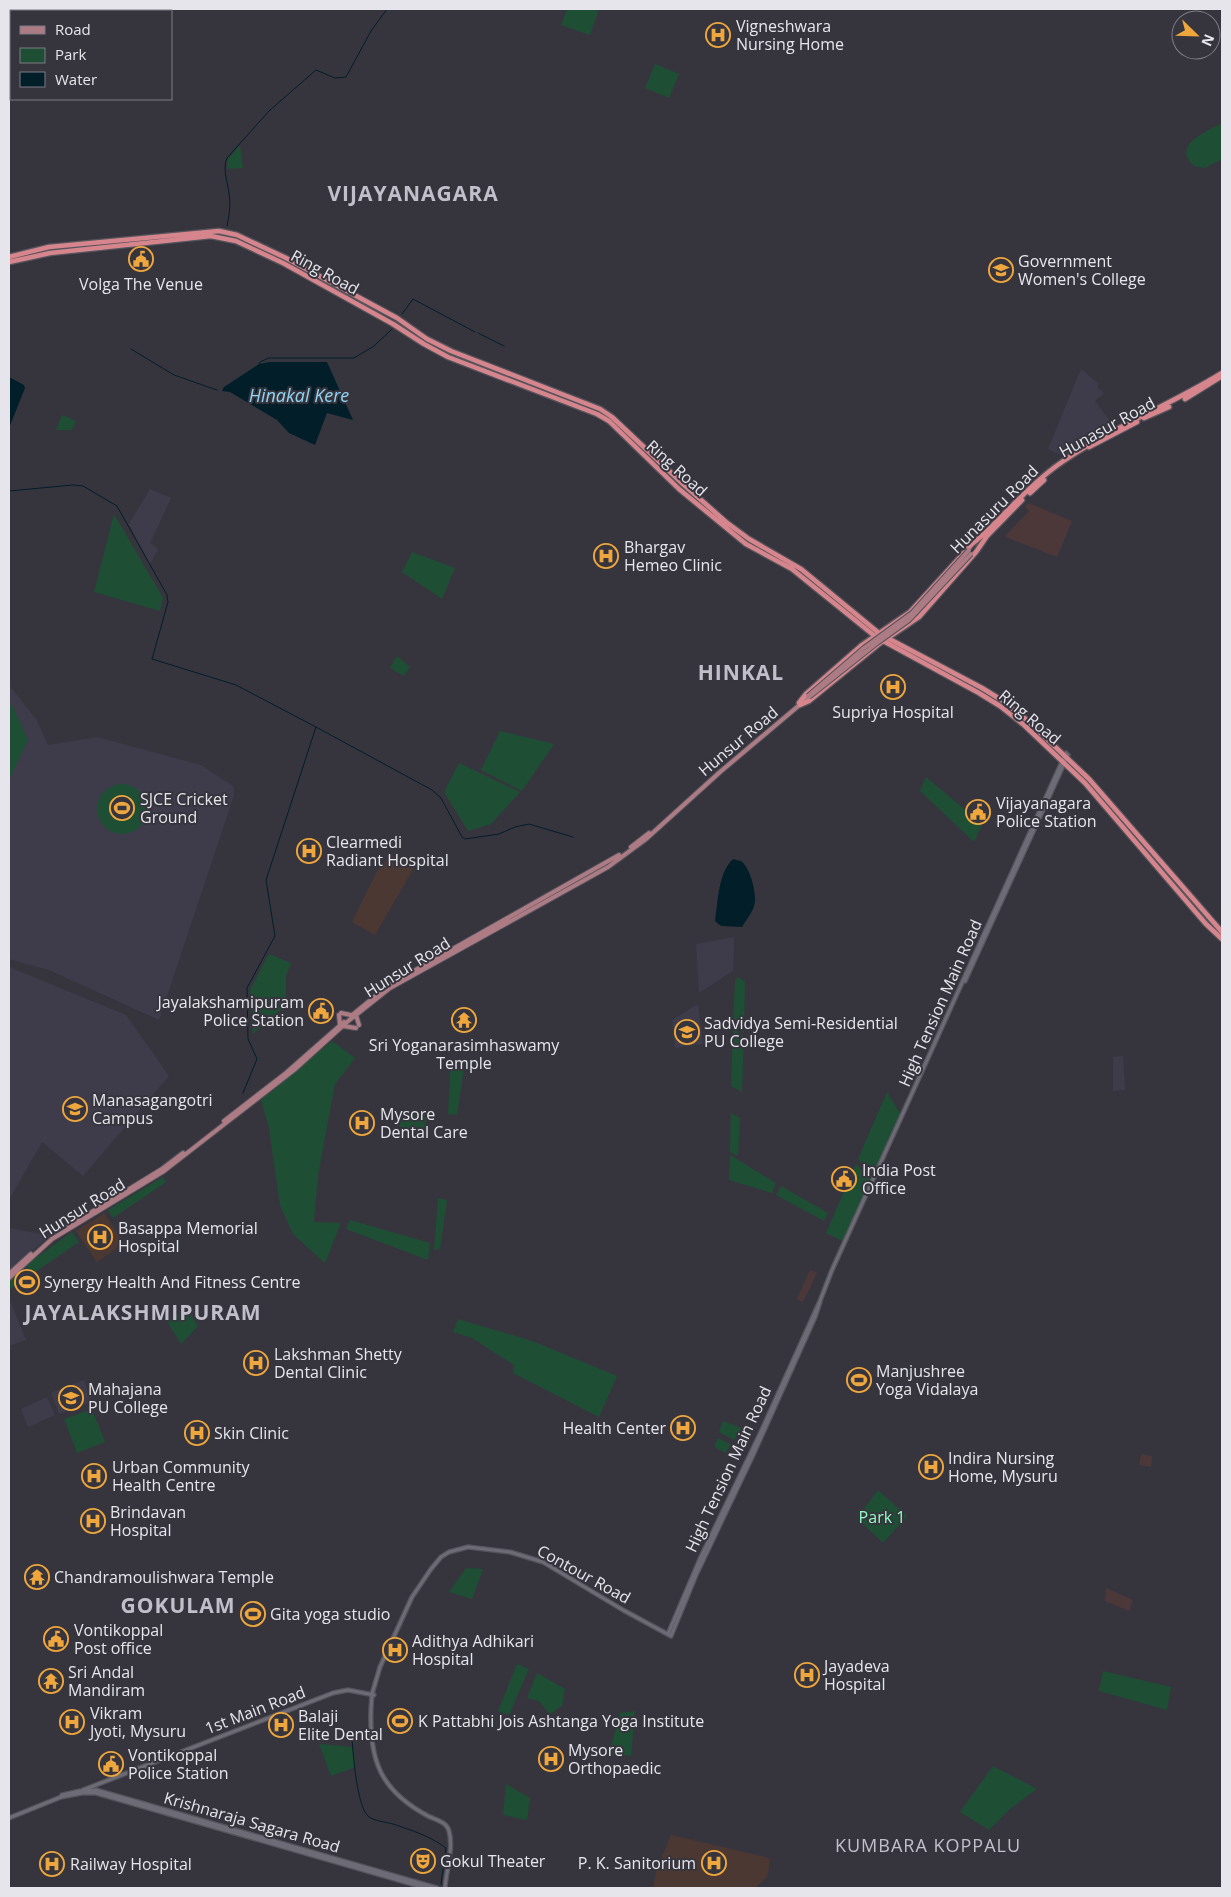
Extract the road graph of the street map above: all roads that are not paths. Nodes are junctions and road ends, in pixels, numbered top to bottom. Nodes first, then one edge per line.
1 (9, 257) edge
2 (9, 262) edge
3 (1222, 374) edge
4 (985, 536) junction
5 (970, 552) joint
6 (890, 627) junction
7 (871, 630) junction
8 (895, 634) junction
9 (878, 635) junction
10 (885, 640) junction
11 (869, 641) junction
12 (895, 642) junction
13 (801, 704) junction
14 (1067, 755) junction
15 (1063, 763) junction
16 (1222, 932) edge
17 (1222, 939) edge
18 (352, 1016) junction
19 (342, 1025) junction
20 (9, 1276) edge
21 (820, 1301) junction
22 (670, 1635) junction
23 (373, 1696) junction
24 (80, 1791) junction
25 (61, 1797) junction
26 (9, 1818) edge
27 (445, 1887) edge
28 (426, 1888) edge
29 (437, 1888) edge

1 - 7 highway, Ring Road
2 - 7 highway, Ring Road
3 - 4 highway, Hunasur Road
4 - 5 main road, Hunasur Road
4 - 6 highway
4 - 8 highway
5 - 13 main road, Hunasuru Road, bridge
6 - 7 highway
6 - 9 highway
7 - 9 highway, Ring Road
7 - 11 highway
8 - 10 highway
8 - 12 highway
9 - 10 highway, Ring Road
9 - 11 highway
10 - 12 highway, Ring Road
10 - 13 highway
10 - 15 highway, Ring Road
11 - 13 highway
12 - 14 highway, Ring Road
13 - 18 main road, Hunsur Road
14 - 15 main road, High Tension Main Road
14 - 16 highway, Ring Road
15 - 17 highway, Ring Road
15 - 21 main road, High Tension Main Road
18 - 19 main road, Hunsur Road
18 - 19 main road
18 - 19 main road
19 - 20 main road, Hunsur Road
21 - 22 main road, High Tension Main Road
21 - 22 main road
22 - 23 main road, Contour Road
23 - 24 main road, 1st Main Road
23 - 27 main road, Contour Road
24 - 25 main road, Krishnaraja Sagara Road
24 - 29 main road, Krishnaraja Sagara Road
25 - 26 main road, Krishnaraja Sagara Road
25 - 28 main road, Krishnaraja Sagara Road

